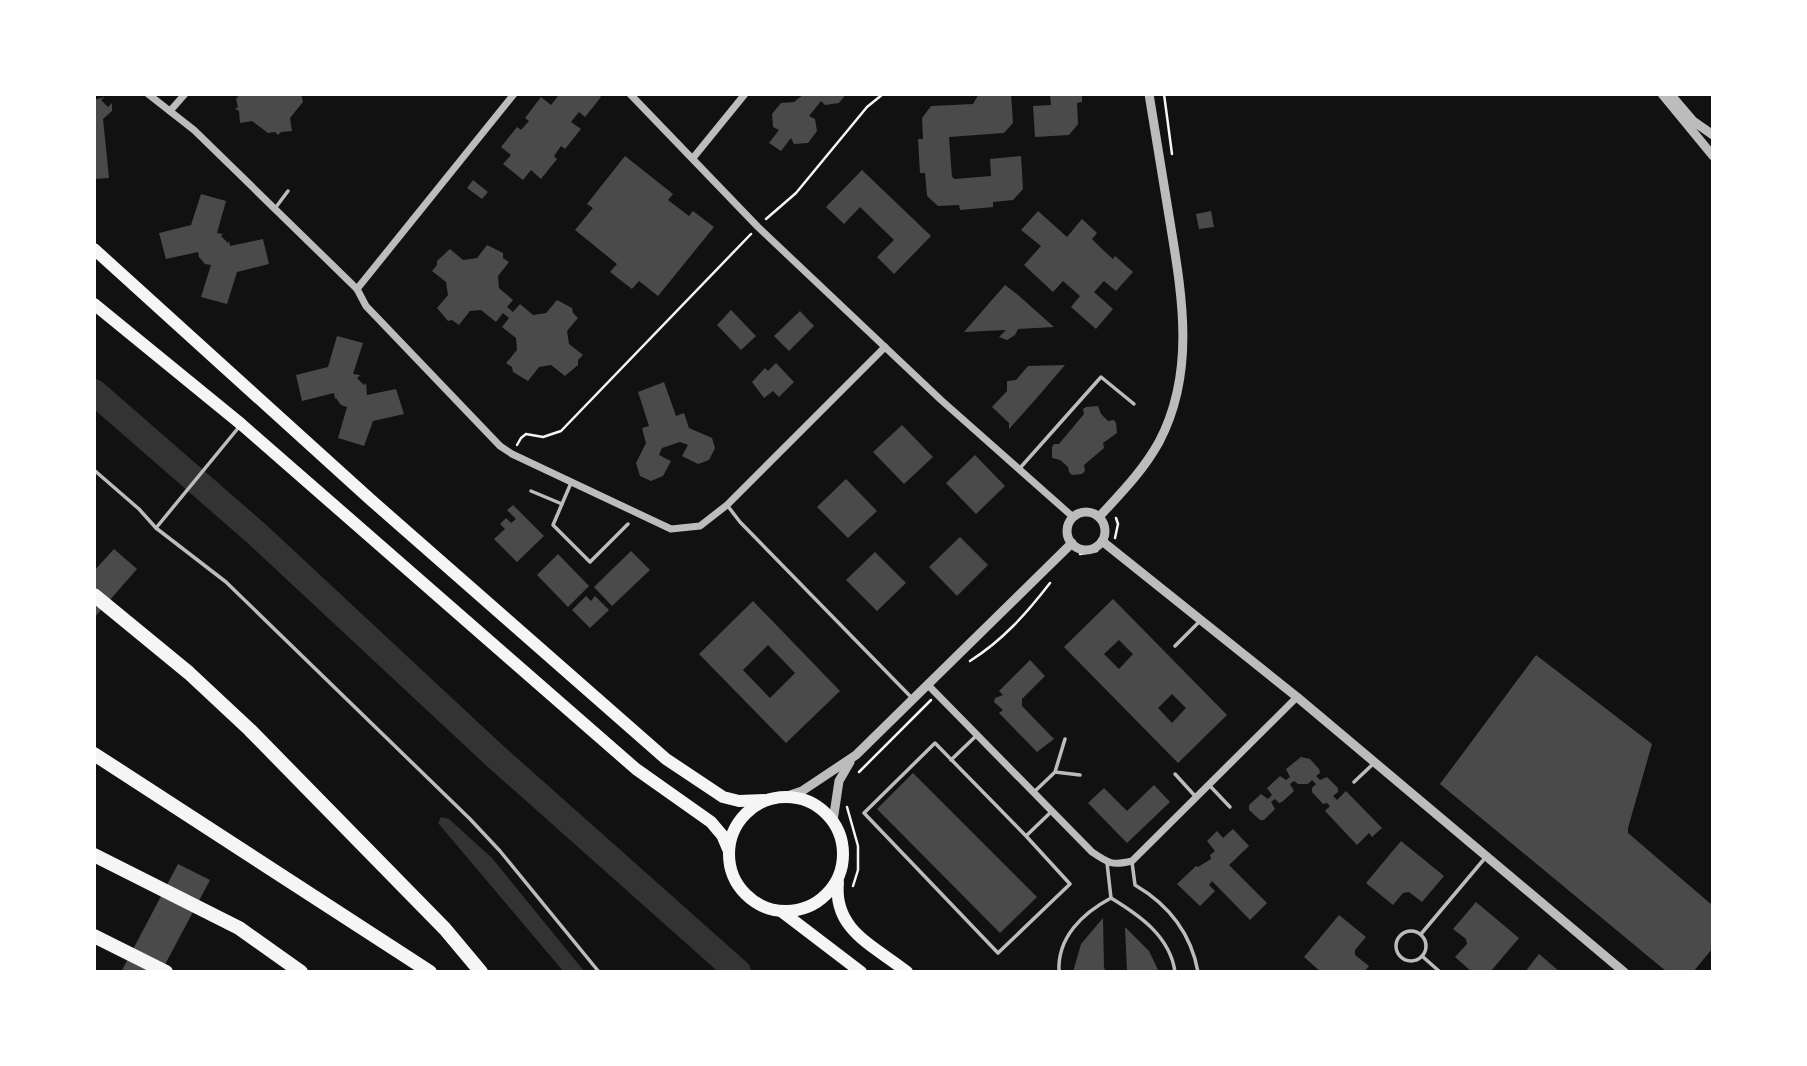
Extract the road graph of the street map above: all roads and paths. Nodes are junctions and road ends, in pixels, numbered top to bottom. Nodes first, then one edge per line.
1 (148, 94) edge
2 (185, 94) edge
3 (514, 94) edge
4 (631, 94) edge
5 (745, 94) edge
6 (883, 94) edge
7 (1149, 94) edge
8 (1662, 94) edge
9 (1670, 94) edge
10 (170, 111) junction
11 (469, 134) dead end
12 (1713, 135) edge
13 (478, 139) junction
14 (1713, 156) edge
15 (693, 158) junction
16 (288, 191) dead end
17 (274, 209) junction
18 (758, 227) junction
19 (94, 249) edge
20 (357, 289) junction
21 (94, 304) edge
22 (885, 347) junction
23 (1133, 404) dead end
24 (241, 424) junction
25 (508, 442) dead end
26 (513, 451) junction
27 (1020, 468) junction
28 (94, 470) edge
29 (571, 481) junction
30 (531, 491) dead end
31 (562, 504) junction
32 (727, 505) junction
33 (1073, 517) junction
34 (1099, 517) junction
35 (628, 524) dead end
36 (156, 528) junction
37 (1102, 541) junction
38 (1072, 543) junction
39 (94, 595) edge
40 (1202, 620) junction
41 (1175, 646) dead end
42 (928, 685) junction
43 (1297, 697) junction
44 (913, 699) junction
45 (977, 735) junction
46 (1065, 739) dead end
47 (94, 754) edge
48 (856, 755) junction
49 (951, 760) junction
50 (1374, 762) junction
51 (1055, 772) junction
52 (1175, 774) dead end
53 (1080, 775) dead end
54 (1354, 782) dead end
55 (1209, 784) junction
56 (1033, 793) junction
57 (787, 796) junction
58 (1196, 797) junction
59 (764, 800) junction
60 (1230, 807) dead end
61 (1052, 811) junction
62 (833, 821) junction
63 (1026, 836) junction
64 (728, 849) junction
65 (94, 855) edge
66 (1487, 857) junction
67 (1132, 861) junction
68 (1107, 863) junction
69 (838, 880) junction
70 (1111, 898) junction
71 (781, 912) junction
72 (1420, 934) junction
73 (94, 936) edge
74 (1422, 956) junction
75 (1617, 969) edge
76 (166, 971) edge
77 (302, 971) edge
78 (430, 971) edge
79 (481, 971) edge
80 (599, 971) edge
81 (861, 971) edge
82 (907, 971) edge
83 (1059, 971) edge
84 (1175, 971) edge
85 (1198, 971) edge
86 (1440, 971) edge

1 - 10 street
2 - 10 street
3 - 13 street
4 - 15 street
5 - 15 street
6 - 18 path
7 - 34 street
8 - 14 street
9 - 12 street
10 - 17 street
11 - 13 lane
13 - 20 street
15 - 18 street
16 - 17 lane
17 - 20 street
18 - 22 street
18 - 26 path
19 - 59 main road
20 - 26 street
21 - 24 main road
22 - 27 street
22 - 32 street
23 - 27 lane
24 - 36 lane
24 - 64 main road
25 - 26 path
26 - 29 street
27 - 33 street
28 - 36 lane
29 - 31 lane
29 - 32 street
30 - 31 lane
31 - 35 lane
32 - 44 lane
33 - 34 street
33 - 38 street
34 - 37 street
36 - 80 lane
37 - 38 street
37 - 40 street
38 - 42 street
39 - 79 highway
40 - 41 lane
40 - 43 street
42 - 44 street
42 - 45 street
43 - 50 street
43 - 55 street
44 - 48 street
45 - 49 lane
45 - 56 street
46 - 51 lane
47 - 78 highway
48 - 57 street
48 - 62 street
49 - 63 lane
49 - 63 lane
50 - 54 lane
50 - 66 street
51 - 53 lane
51 - 56 lane
52 - 58 lane
55 - 58 street
55 - 60 lane
56 - 61 street
57 - 59 main road
57 - 62 main road
58 - 67 street
59 - 64 main road
61 - 63 lane
61 - 68 street
62 - 69 main road
64 - 71 main road
65 - 77 highway
66 - 72 lane
66 - 75 street
67 - 68 street
67 - 85 lane
68 - 70 lane
69 - 71 main road
69 - 82 main road
70 - 83 lane
70 - 84 lane
71 - 81 main road
72 - 74 lane
72 - 74 lane
73 - 76 highway
74 - 86 lane

